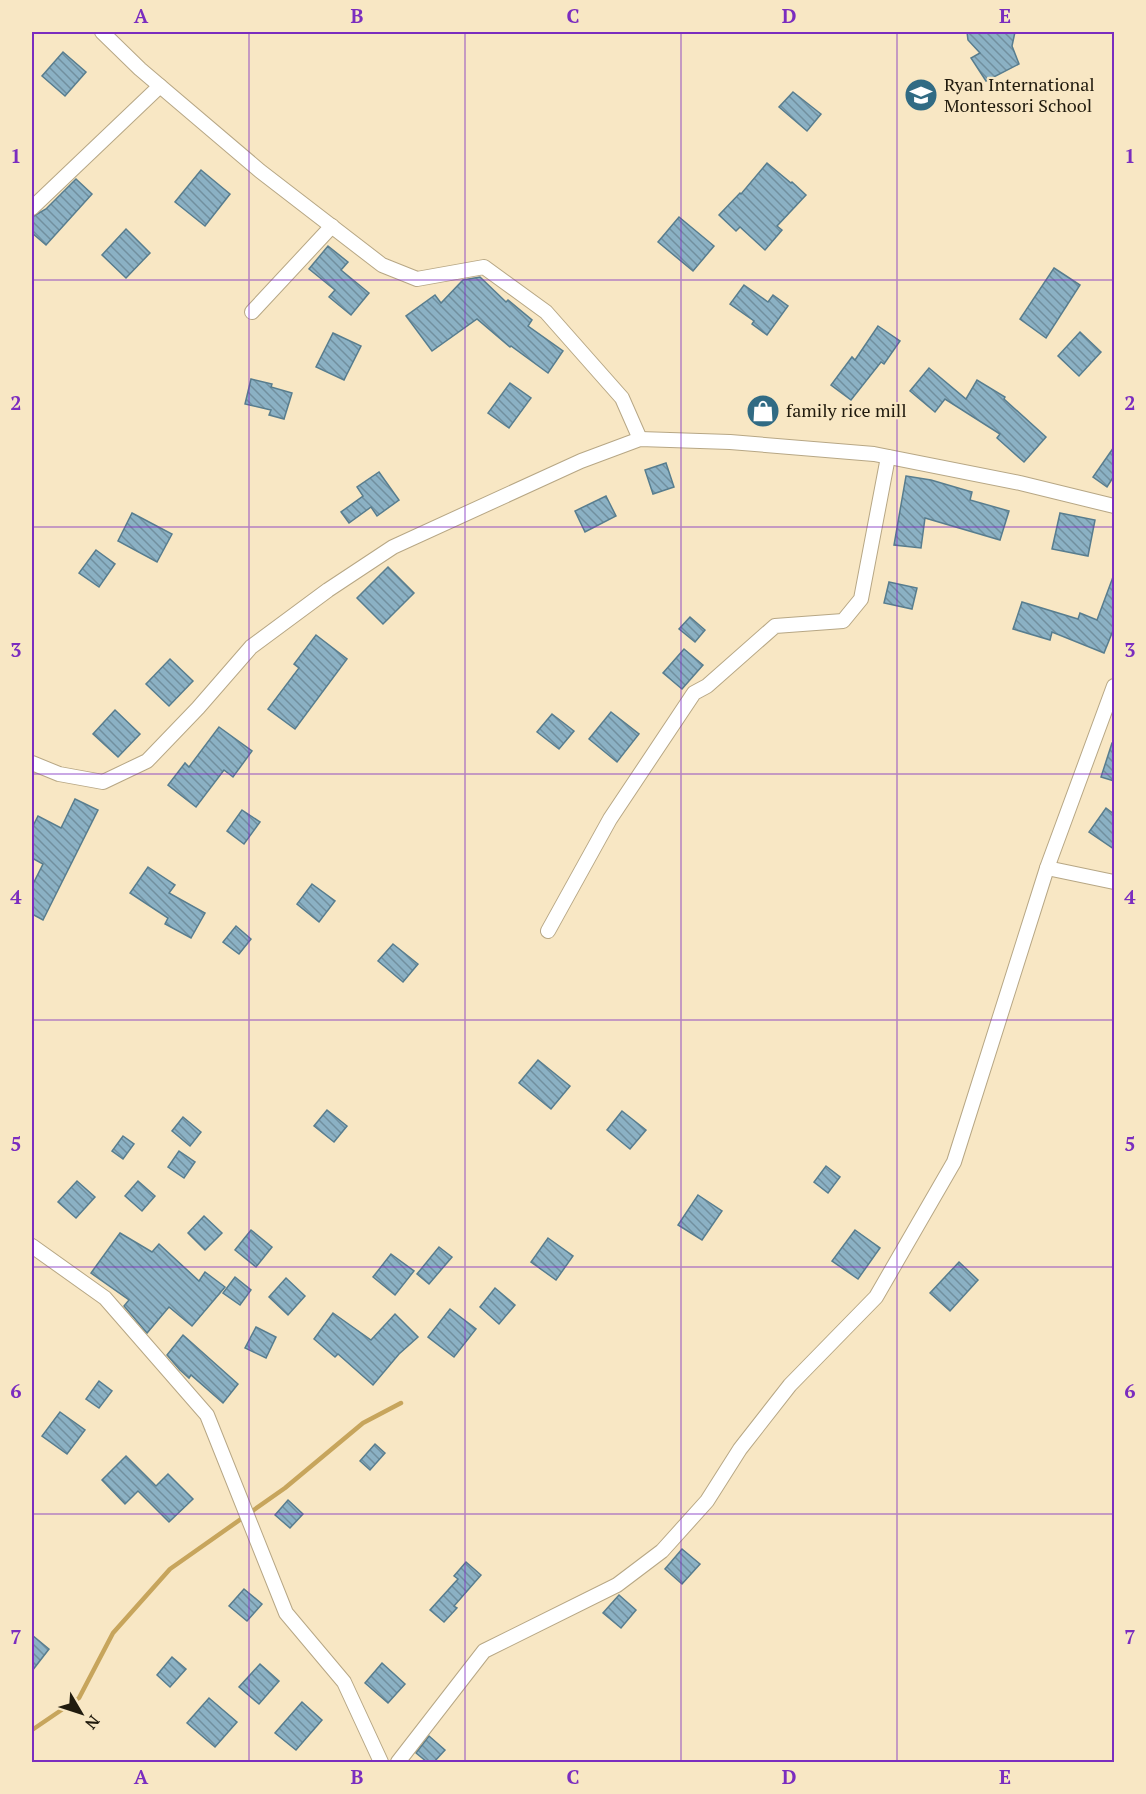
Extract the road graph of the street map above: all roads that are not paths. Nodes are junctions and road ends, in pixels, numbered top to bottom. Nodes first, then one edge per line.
1 (102, 32) edge
2 (160, 86) junction
3 (32, 208) edge
4 (332, 226) junction
5 (252, 312) dead end
6 (640, 439) junction
7 (888, 458) junction
8 (1114, 506) edge
9 (1114, 686) edge
10 (32, 763) edge
11 (1047, 868) junction
12 (1114, 882) edge
13 (548, 931) dead end
14 (32, 1246) edge
15 (381, 1762) edge
16 (399, 1762) edge

1 - 2 street
2 - 3 street
2 - 4 street
4 - 5 street
4 - 6 street
6 - 7 street
6 - 10 street
7 - 8 street
7 - 13 street
9 - 11 street
11 - 12 street
11 - 16 street
14 - 15 street

